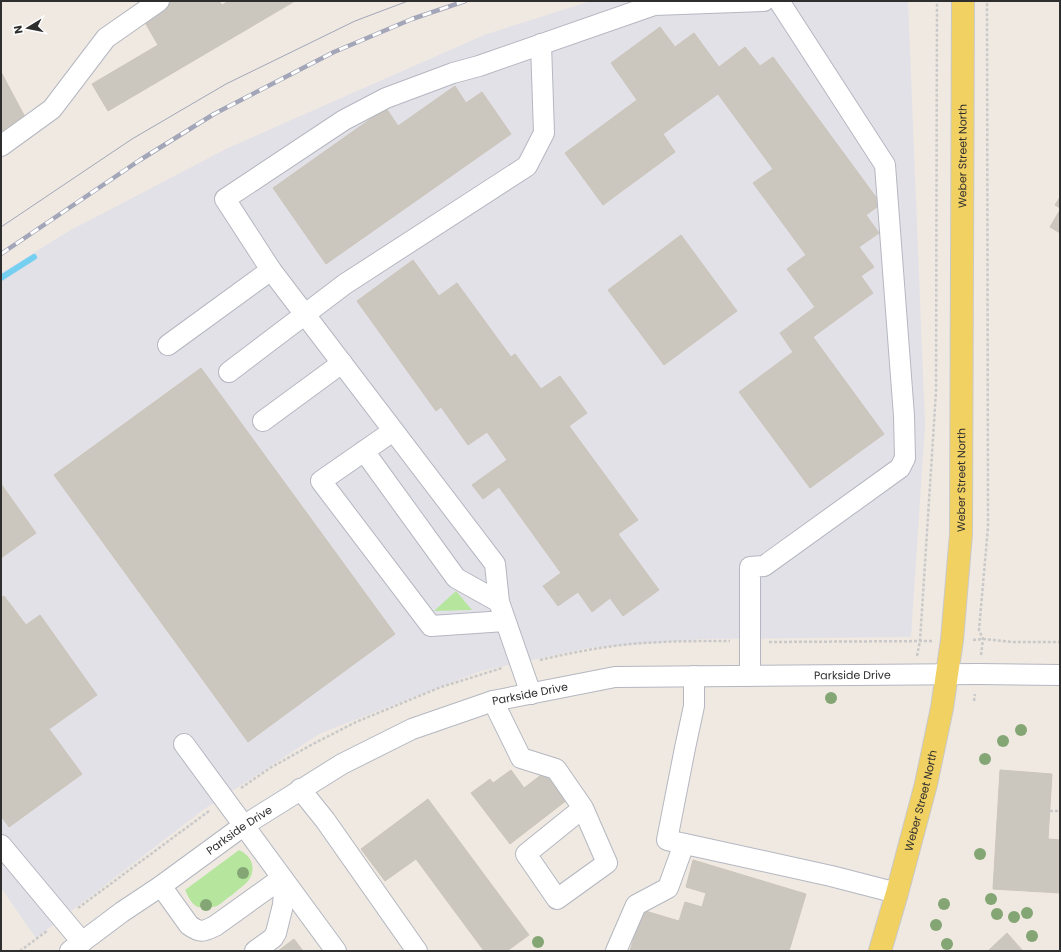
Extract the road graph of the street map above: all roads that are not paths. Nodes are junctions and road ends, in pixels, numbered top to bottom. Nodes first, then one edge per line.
1 (159, 1) edge
2 (764, 1) edge
3 (779, 1) edge
4 (963, 1) edge
5 (541, 44) junction
6 (1, 146) edge
7 (271, 270) junction
8 (305, 314) junction
9 (168, 345) dead end
10 (342, 363) junction
11 (229, 372) dead end
12 (263, 421) dead end
13 (393, 431) junction
14 (364, 451) junction
15 (499, 602) junction
16 (505, 621) junction
17 (947, 674) junction
18 (1060, 675) edge
19 (694, 676) junction
20 (750, 676) junction
21 (531, 694) junction
22 (493, 701) junction
23 (184, 744) dead end
24 (300, 789) junction
25 (583, 808) junction
26 (243, 826) junction
27 (684, 844) junction
28 (1, 845) edge
29 (282, 878) junction
30 (161, 886) junction
31 (897, 893) junction
32 (76, 947) edge
33 (255, 951) edge
34 (336, 951) edge
35 (417, 951) edge
36 (616, 951) edge
37 (880, 951) edge

1 - 6 street
2 - 5 street
3 - 20 street
4 - 17 main road, Weber Street North
5 - 7 street
5 - 8 street
7 - 8 street
7 - 9 street
8 - 10 street
8 - 11 street
10 - 12 street
10 - 13 street
13 - 14 street
13 - 15 street
14 - 15 street
14 - 16 street
15 - 16 street
16 - 21 street
17 - 18 street, Parkside Drive
17 - 20 street, Parkside Drive
17 - 31 main road, Weber Street North
19 - 20 street, Parkside Drive
19 - 21 street, Parkside Drive
19 - 27 street
21 - 22 street, Parkside Drive
22 - 24 street, Parkside Drive
22 - 25 street
23 - 26 street
24 - 26 street, Parkside Drive
24 - 35 street
25 - 25 street
26 - 29 street
26 - 30 street, Parkside Drive
27 - 31 street
27 - 36 street
28 - 32 street
29 - 30 street
29 - 33 street
29 - 34 street
30 - 32 street, Parkside Drive
31 - 37 main road, Weber Street North

